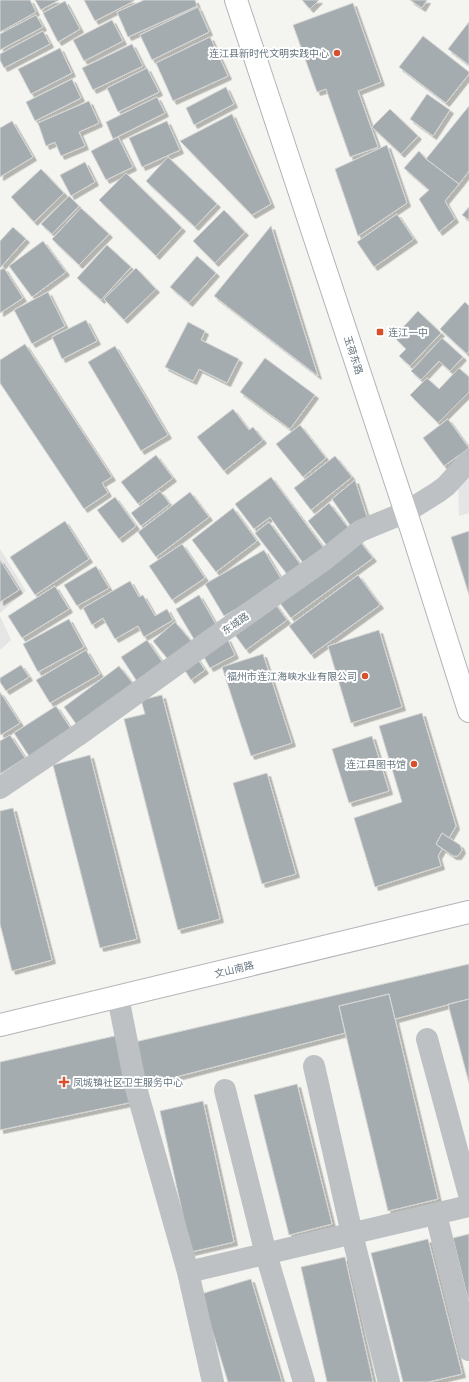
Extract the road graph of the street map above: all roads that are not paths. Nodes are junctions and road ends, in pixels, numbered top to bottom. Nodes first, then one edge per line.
1 (236, 0) edge
2 (469, 461) edge
3 (406, 512) junction
4 (469, 711) edge
5 (0, 788) edge
6 (469, 912) edge
7 (118, 997) junction
8 (0, 1025) edge
9 (428, 1039) dead end
10 (314, 1066) dead end
11 (225, 1090) dead end
12 (469, 1194) edge
13 (469, 1206) edge
14 (436, 1214) junction
15 (352, 1234) junction
16 (266, 1254) junction
17 (188, 1272) junction
18 (469, 1350) edge
19 (213, 1382) edge
20 (304, 1382) edge
21 (389, 1382) edge

1 - 3 main road, 玉荷东路
2 - 3 street, 东城路
3 - 4 main road, 玉荷东路
3 - 5 street, 东城路
6 - 7 main road, 文山南路
7 - 8 main road, 文山南路
7 - 17 street
9 - 12 street
10 - 15 street
11 - 16 street
13 - 14 street
14 - 15 street
14 - 18 street
15 - 16 street
15 - 21 street
16 - 17 street
16 - 20 street
17 - 19 street

